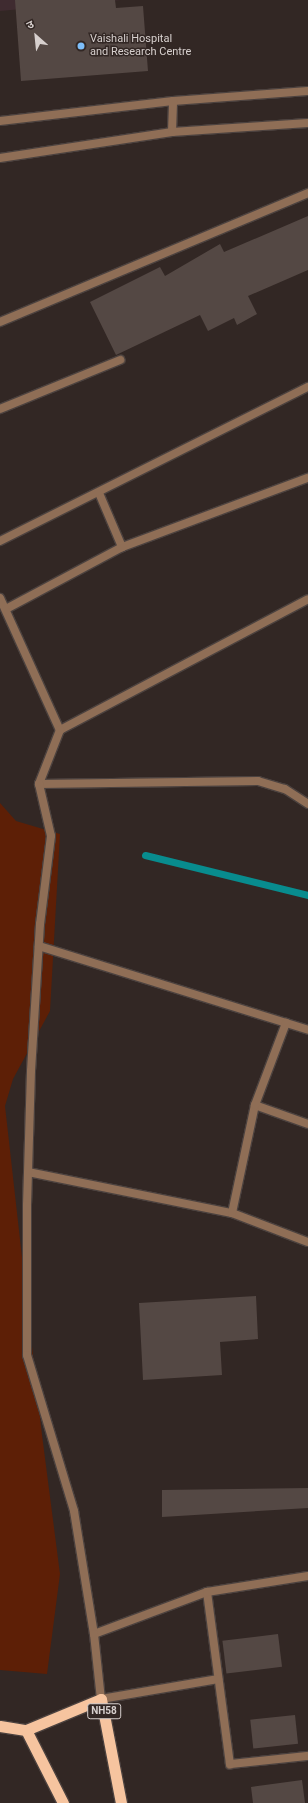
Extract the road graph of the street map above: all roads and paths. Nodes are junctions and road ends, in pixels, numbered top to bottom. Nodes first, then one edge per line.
1 (308, 91) edge
2 (173, 102) junction
3 (0, 121) edge
4 (308, 123) edge
5 (172, 132) junction
6 (0, 158) edge
7 (308, 193) edge
8 (0, 322) edge
9 (120, 360) dead end
10 (308, 387) edge
11 (0, 409) edge
12 (308, 478) edge
13 (99, 493) junction
14 (0, 541) edge
15 (122, 547) junction
16 (0, 598) edge
17 (308, 599) edge
18 (6, 609) junction
19 (60, 730) junction
20 (39, 784) junction
21 (308, 804) edge
22 (39, 946) junction
23 (286, 1023) junction
24 (308, 1030) edge
25 (255, 1105) junction
26 (308, 1124) edge
27 (28, 1172) junction
28 (232, 1213) junction
29 (308, 1242) edge
30 (308, 1576) edge
31 (207, 1592) junction
32 (94, 1634) junction
33 (218, 1679) junction
34 (101, 1699) junction
35 (0, 1726) edge
36 (26, 1730) junction
37 (308, 1756) edge
38 (63, 1803) edge
39 (121, 1803) edge

1 - 2 street
2 - 3 street
2 - 5 street
4 - 5 street
5 - 6 street
7 - 8 street
9 - 11 street
10 - 13 street
12 - 15 street
13 - 14 street
13 - 15 street
15 - 18 street
16 - 18 street
17 - 19 street
18 - 19 street
19 - 20 street
20 - 21 street
20 - 22 street
22 - 23 street
22 - 27 street
23 - 24 street
23 - 25 street
25 - 26 street
25 - 28 street
27 - 28 street
27 - 32 street
28 - 29 street
30 - 31 street
31 - 32 street
31 - 33 street
32 - 34 street
33 - 34 street
33 - 37 street
34 - 36 highway, NH58
34 - 39 highway, NH58
35 - 36 highway
36 - 38 highway

